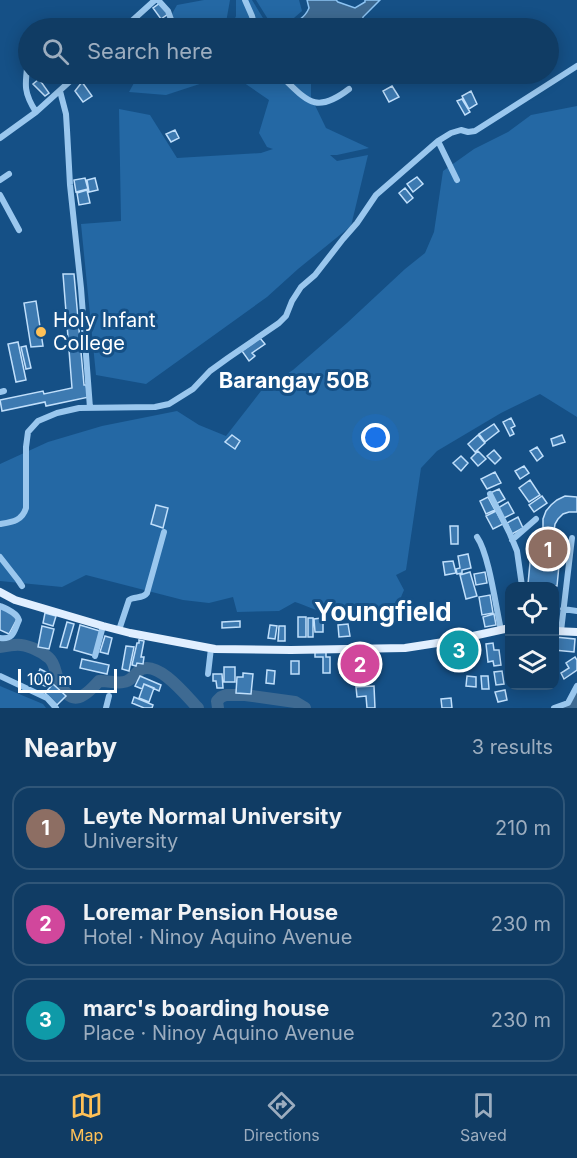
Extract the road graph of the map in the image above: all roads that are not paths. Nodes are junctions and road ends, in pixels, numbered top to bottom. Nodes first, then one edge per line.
1 (157, 0) edge
2 (245, 0) edge
3 (136, 18) edge
4 (170, 18) edge
5 (252, 18) edge
6 (577, 66) edge
7 (559, 77) edge
8 (25, 84) edge
9 (67, 84) edge
10 (290, 84) edge
11 (549, 84) edge
12 (350, 89) dead end
13 (60, 91) junction
14 (36, 112) junction
15 (1, 136) edge
16 (438, 141) junction
17 (9, 174) dead end
18 (0, 180) edge
19 (457, 180) dead end
20 (0, 195) edge
21 (19, 230) dead end
22 (90, 408) junction
23 (490, 494) dead end
24 (536, 519) dead end
25 (0, 524) edge
26 (164, 532) dead end
27 (477, 537) dead end
28 (572, 538) dead end
29 (512, 540) junction
30 (0, 557) edge
31 (521, 582) edge
32 (22, 586) dead end
33 (0, 592) edge
34 (15, 600) junction
35 (0, 606) edge
36 (563, 609) junction
37 (577, 611) edge
38 (12, 612) junction
39 (103, 626) junction
40 (559, 627) edge
41 (505, 629) edge
42 (119, 630) junction
43 (559, 631) edge
44 (577, 632) edge
45 (0, 638) edge
46 (211, 648) junction
47 (95, 656) dead end
48 (207, 674) dead end
49 (0, 676) edge
50 (577, 686) edge
51 (109, 696) dead end
52 (56, 708) edge
53 (106, 708) edge
54 (554, 708) edge

1 - 3 street
1 - 4 street
2 - 5 street
6 - 7 street
8 - 14 street
9 - 13 street
10 - 12 street
11 - 16 street
13 - 14 street
13 - 22 street
14 - 15 street
16 - 19 street
16 - 22 street
17 - 18 street
20 - 21 street
22 - 25 street
23 - 29 street
24 - 29 street
26 - 42 street
27 - 41 street
28 - 36 street
29 - 31 street
30 - 32 street
33 - 34 main road
34 - 38 street
34 - 39 main road
35 - 38 street
36 - 37 street
36 - 40 street
38 - 45 street
39 - 42 main road
39 - 47 street
41 - 46 main road
42 - 46 main road
43 - 44 main road
46 - 48 street
49 - 52 street
50 - 54 street
51 - 53 street

